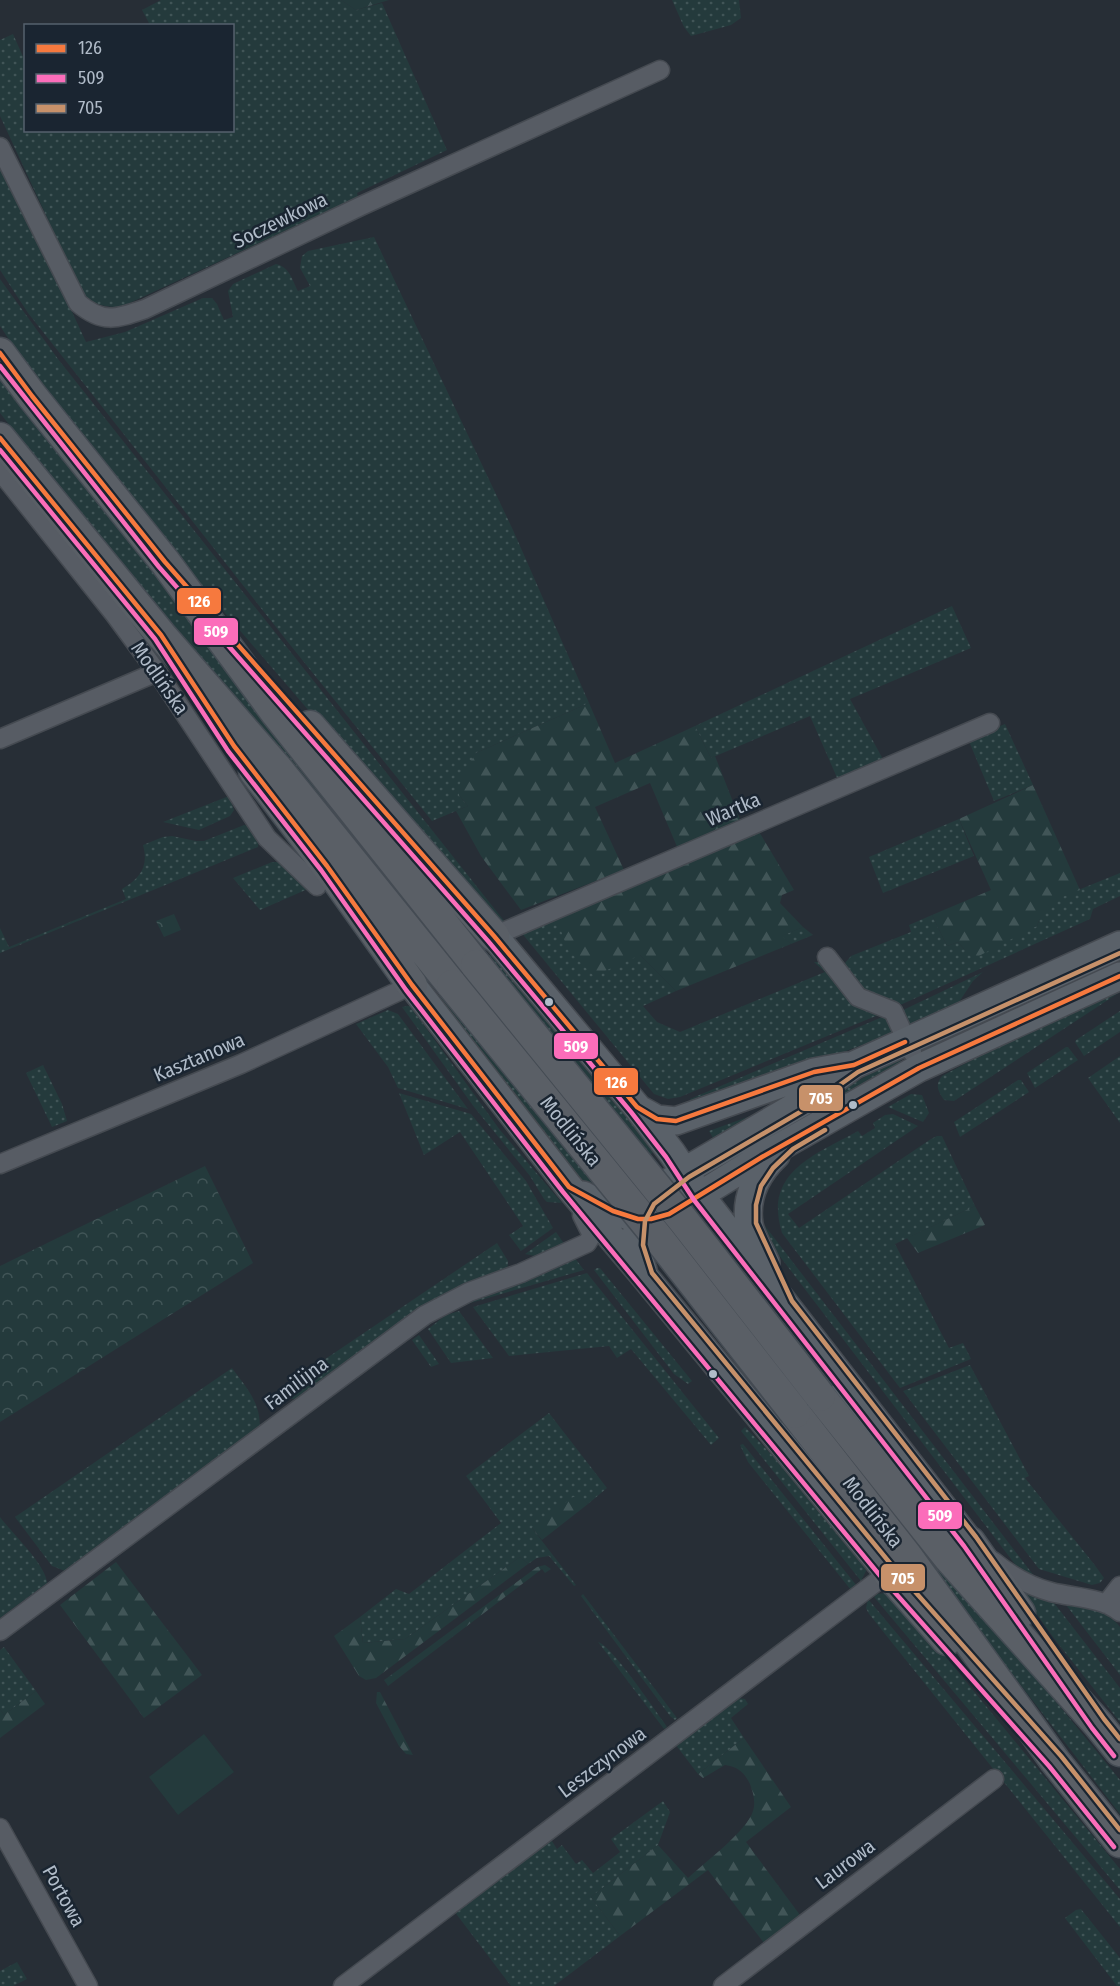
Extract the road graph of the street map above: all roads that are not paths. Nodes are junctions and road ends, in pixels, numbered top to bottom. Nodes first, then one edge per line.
1 (660, 70) dead end
2 (0, 147) edge
3 (0, 353) edge
4 (0, 438) edge
5 (0, 471) edge
6 (165, 562) junction
7 (161, 635) junction
8 (158, 672) junction
9 (990, 723) dead end
10 (0, 739) edge
11 (317, 886) dead end
12 (494, 936) junction
13 (1120, 945) edge
14 (827, 957) dead end
15 (1120, 976) edge
16 (412, 985) junction
17 (907, 1041) junction
18 (854, 1065) junction
19 (919, 1068) junction
20 (637, 1107) junction
21 (788, 1143) junction
22 (0, 1164) edge
23 (685, 1171) junction
24 (569, 1186) junction
25 (700, 1195) junction
26 (638, 1220) junction
27 (645, 1277) junction
28 (786, 1305) junction
29 (970, 1542) junction
30 (888, 1574) junction
31 (1120, 1586) edge
32 (1113, 1608) edge
33 (0, 1631) edge
34 (1098, 1724) junction
35 (1120, 1751) edge
36 (1055, 1761) junction
37 (994, 1779) dead end
38 (0, 1828) edge
39 (1120, 1842) edge
40 (5, 1848) edge
41 (88, 1986) edge
42 (343, 1986) edge
43 (723, 1986) edge

1 - 2 street, Soczewkowa
3 - 6 main road, Modlińska
4 - 7 main road, Modlińska
5 - 8 street, Modlińska
6 - 12 main road
6 - 34 main road, Modlińska, bridge
7 - 16 main road
7 - 36 main road, Modlińska, bridge
8 - 10 street
8 - 11 street, Modlińska
9 - 12 street, Wartka
12 - 20 main road
13 - 17 main road
14 - 17 street
15 - 19 main road
16 - 22 street, Kasztanowa
16 - 24 main road, Modlińska
17 - 18 main road
17 - 19 street
18 - 20 main road
18 - 23 main road
19 - 21 main road
20 - 23 main road
21 - 25 main road
21 - 28 main road
23 - 25 main road
23 - 26 main road
24 - 26 main road
24 - 27 main road, Modlińska
24 - 33 street, Familijna
25 - 26 main road
25 - 28 main road
26 - 27 main road
27 - 30 main road, Modlińska
28 - 29 main road
29 - 32 street
29 - 34 main road
30 - 36 main road
30 - 42 street, Leszczynowa
31 - 32 street
34 - 35 main road, Modlińska
36 - 39 main road, Modlińska
37 - 43 street, Laurowa
38 - 40 street, Portowa
40 - 41 street, Portowa

